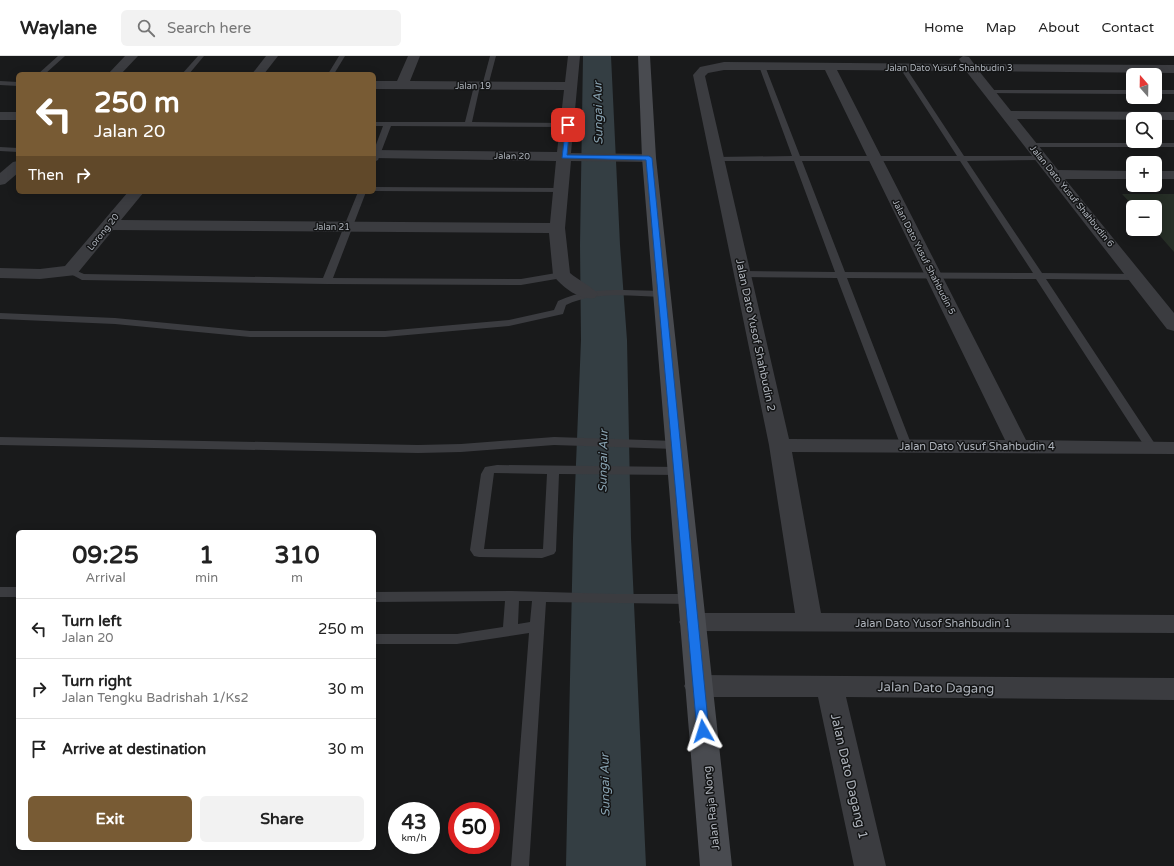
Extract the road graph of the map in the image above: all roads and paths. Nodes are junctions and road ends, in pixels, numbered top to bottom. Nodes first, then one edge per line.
1 (62, 56) edge
2 (132, 56) edge
3 (201, 56) edge
4 (272, 56) edge
5 (342, 56) edge
6 (414, 56) edge
7 (492, 56) edge
8 (574, 56) edge
9 (644, 56) edge
10 (967, 62) edge
11 (724, 66) joint
12 (762, 66) junction
13 (829, 67) junction
14 (903, 68) junction
15 (1174, 69) edge
16 (43, 72) edge
17 (116, 72) edge
18 (187, 72) edge
19 (260, 72) edge
20 (332, 72) edge
21 (0, 83) edge
22 (16, 84) edge
23 (376, 85) edge
24 (402, 85) junction
25 (481, 86) junction
26 (571, 86) junction
27 (989, 92) junction
28 (1126, 92) edge
29 (1162, 92) edge
30 (1174, 92) edge
31 (1007, 115) junction
32 (0, 116) edge
33 (16, 116) edge
34 (1174, 116) edge
35 (376, 124) edge
36 (388, 124) junction
37 (468, 124) junction
38 (568, 125) junction
39 (1031, 145) junction
40 (1174, 145) edge
41 (0, 150) edge
42 (16, 150) edge
43 (376, 154) edge
44 (376, 156) edge
45 (564, 157) junction
46 (649, 158) junction
47 (797, 158) junction
48 (875, 158) junction
49 (962, 158) junction
50 (1041, 158) junction
51 (717, 159) junction
52 (16, 167) edge
53 (1054, 174) junction
54 (1126, 175) edge
55 (1162, 175) edge
56 (1174, 175) edge
57 (0, 182) edge
58 (376, 189) edge
59 (561, 190) junction
60 (134, 194) edge
61 (361, 194) edge
62 (108, 225) junction
63 (348, 227) junction
64 (557, 228) junction
65 (70, 271) junction
66 (0, 273) edge
67 (743, 274) junction
68 (562, 275) junction
69 (841, 275) junction
70 (933, 276) junction
71 (1039, 277) junction
72 (1136, 277) junction
73 (327, 281) junction
74 (589, 294) junction
75 (662, 294) junction
76 (0, 316) edge
77 (1174, 325) edge
78 (0, 441) edge
79 (675, 445) junction
80 (780, 445) junction
81 (906, 446) junction
82 (1019, 447) junction
83 (1151, 447) junction
84 (1174, 448) edge
85 (553, 470) junction
86 (679, 471) junction
87 (0, 592) edge
88 (16, 592) edge
89 (512, 596) junction
90 (376, 597) edge
91 (539, 597) junction
92 (691, 611) junction
93 (810, 623) junction
94 (1174, 624) edge
95 (537, 626) junction
96 (510, 631) junction
97 (376, 640) edge
98 (698, 686) junction
99 (830, 686) junction
100 (1174, 690) edge
101 (520, 866) edge
102 (716, 866) edge
103 (870, 866) edge

1 - 16 lane
2 - 17 street
3 - 18 lane
4 - 19 street
5 - 20 lane
6 - 24 street
7 - 25 lane
8 - 26 street
9 - 46 main road, Jalan Raja Nong
10 - 14 street, Jalan Dato Yusuf Shahbudin 3
10 - 15 street, Jalan Dato Yusuf Shahbudin 3
10 - 27 street, Jalan Dato Yusuf Shahbudin 6
11 - 12 street, Jalan Dato Yusuf Shahbudin 3
11 - 51 street, Jalan Dato Yusof Shahbudin 2
12 - 13 street, Jalan Dato Yusuf Shahbudin 3
12 - 47 lane
13 - 14 street, Jalan Dato Yusuf Shahbudin 3
13 - 48 street, Jalan Dato Yusuf Shahbudin 5
14 - 49 lane
21 - 22 lane
23 - 24 street, Jalan 19
24 - 25 street, Jalan 19
25 - 26 street, Jalan 19
25 - 37 lane
26 - 38 street
27 - 28 lane
27 - 31 street, Jalan Dato Yusuf Shahbudin 6
29 - 30 lane
31 - 34 street
31 - 39 street, Jalan Dato Yusuf Shahbudin 6
32 - 33 street
35 - 36 lane
36 - 37 lane
36 - 43 lane
37 - 38 lane
38 - 45 street
39 - 40 lane
39 - 50 street, Jalan Dato Yusuf Shahbudin 6
41 - 42 lane
44 - 45 street, Jalan 20
45 - 46 street, Jalan 20
45 - 59 street
46 - 75 main road, Jalan Raja Nong
47 - 48 lane
47 - 51 lane
47 - 69 lane
48 - 49 lane
48 - 70 street, Jalan Dato Yusuf Shahbudin 5
49 - 50 lane
49 - 71 lane
50 - 53 street, Jalan Dato Yusuf Shahbudin 6
51 - 67 street, Jalan Dato Yusof Shahbudin 2
52 - 57 street
53 - 54 street
53 - 72 street, Jalan Dato Yusuf Shahbudin 6
55 - 56 street
58 - 59 lane
59 - 64 street
60 - 62 street, Lorong 20
61 - 63 lane
62 - 63 street, Jalan 21
62 - 65 street, Lorong 20
63 - 64 street, Jalan 21
63 - 73 lane
64 - 68 street
65 - 66 street
65 - 73 lane
67 - 69 lane
67 - 80 street, Jalan Dato Yusof Shahbudin 2
68 - 73 lane
68 - 74 street
69 - 70 lane
69 - 81 lane
70 - 71 lane
70 - 82 street, Jalan Dato Yusuf Shahbudin 5
71 - 72 lane
71 - 83 lane
72 - 77 street, Jalan Dato Yusuf Shahbudin 6
74 - 75 lane
74 - 76 lane
75 - 79 main road, Jalan Raja Nong
78 - 79 lane
79 - 86 main road, Jalan Raja Nong
80 - 81 street, Jalan Dato Yusuf Shahbudin 4
80 - 93 street, Jalan Dato Yusof Shahbudin 2
81 - 82 street, Jalan Dato Yusuf Shahbudin 4
82 - 83 street, Jalan Dato Yusuf Shahbudin 4
83 - 84 street, Jalan Dato Yusuf Shahbudin 4
85 - 85 lane
85 - 86 lane
86 - 92 main road, Jalan Raja Nong
87 - 88 lane
89 - 90 lane
89 - 91 lane
89 - 96 lane
91 - 92 lane
91 - 95 lane
92 - 93 street, Jalan Dato Yusof Shahbudin 1
92 - 98 main road, Jalan Raja Nong
93 - 94 street, Jalan Dato Yusof Shahbudin 1
95 - 96 lane
95 - 101 lane
96 - 97 lane
98 - 99 street, Jalan Dato Dagang
98 - 102 main road, Jalan Raja Nong
99 - 100 street, Jalan Dato Dagang
99 - 103 street, Jalan Dato Dagang 1

